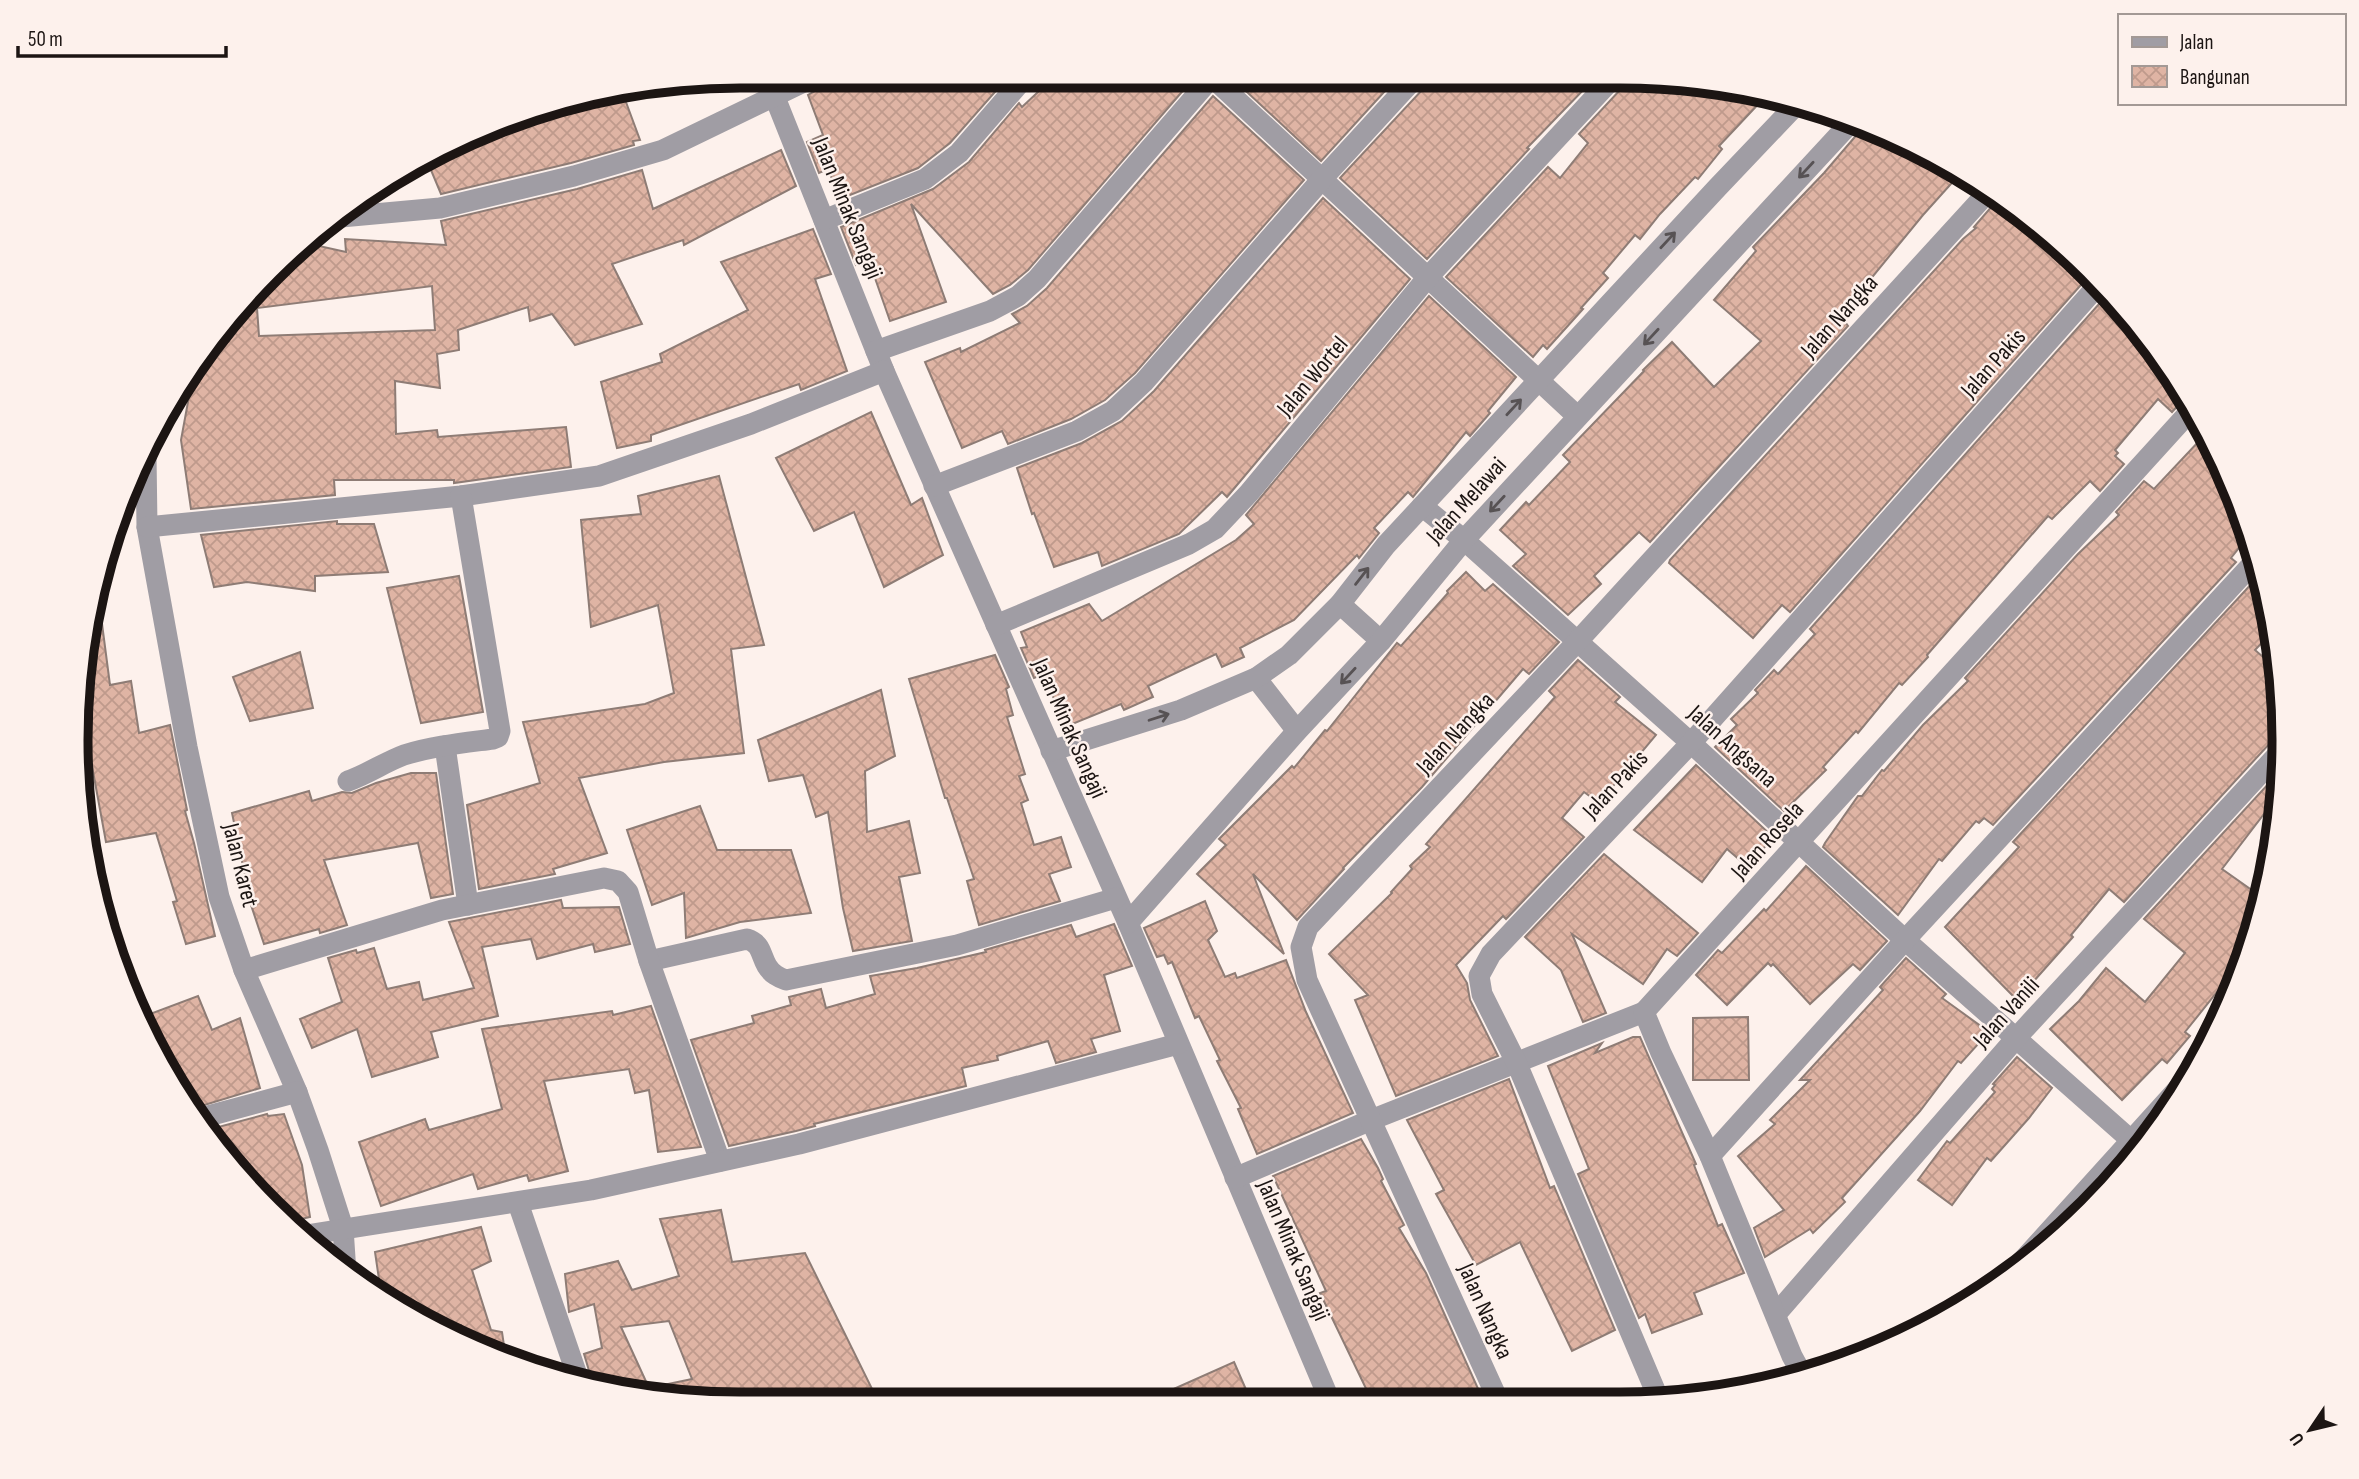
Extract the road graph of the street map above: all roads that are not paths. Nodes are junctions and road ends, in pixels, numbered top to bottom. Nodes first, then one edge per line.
1 (771, 88) edge
2 (793, 88) edge
3 (1015, 88) edge
4 (1203, 88) edge
5 (1223, 88) edge
6 (1406, 88) edge
7 (1604, 88) edge
8 (775, 97) junction
9 (1791, 111) edge
10 (1845, 128) edge
11 (1322, 179) junction
12 (1983, 198) edge
13 (351, 216) edge
14 (824, 220) junction
15 (1428, 277) junction
16 (2092, 291) edge
17 (880, 361) junction
18 (1539, 380) junction
19 (1577, 416) junction
20 (2185, 417) edge
21 (146, 470) edge
22 (934, 486) junction
23 (461, 496) junction
24 (1422, 506) junction
25 (147, 527) junction
26 (1464, 540) junction
27 (2248, 568) edge
28 (1340, 604) junction
29 (996, 625) junction
30 (1381, 641) junction
31 (1577, 642) junction
32 (1256, 678) junction
33 (1297, 731) junction
34 (1690, 743) junction
35 (445, 746) junction
36 (1051, 751) junction
37 (2271, 762) edge
38 (348, 781) dead end
39 (1800, 843) junction
40 (1116, 898) junction
41 (468, 905) junction
42 (1128, 923) junction
43 (1905, 940) junction
44 (649, 961) junction
45 (244, 970) junction
46 (1644, 1012) junction
47 (2017, 1037) junction
48 (1178, 1044) junction
49 (1517, 1064) junction
50 (297, 1092) junction
51 (207, 1116) edge
52 (1371, 1120) junction
53 (2133, 1141) edge
54 (1710, 1156) junction
55 (720, 1161) junction
56 (1235, 1178) junction
57 (518, 1203) junction
58 (343, 1228) junction
59 (314, 1233) edge
60 (345, 1258) edge
61 (1776, 1314) junction
62 (1798, 1366) edge
63 (576, 1370) edge
64 (1655, 1390) edge
65 (1326, 1392) edge
66 (1494, 1392) edge

1 - 8 street, Jalan Minak Sangaji
2 - 8 street
3 - 14 street
4 - 17 street
5 - 11 street
6 - 11 street
7 - 15 street, Jalan Wortel
8 - 13 street
8 - 14 street, Jalan Minak Sangaji
18 -> 9 street, Jalan Melawai
10 -> 19 street, Jalan Melawai
11 - 15 street
11 - 22 street
12 - 31 street, Jalan Nangka
14 - 17 street, Jalan Minak Sangaji
15 - 18 street
15 - 29 street, Jalan Wortel
16 - 34 street, Jalan Pakis
17 - 22 street, Jalan Minak Sangaji
17 - 23 street
18 - 19 street
24 -> 18 street, Jalan Melawai
19 -> 26 street, Jalan Melawai
20 - 39 street, Jalan Rosela
21 - 25 street, Jalan Karet
22 - 29 street, Jalan Minak Sangaji
23 - 25 street
23 - 35 street
24 - 26 street, Jalan Angsana
28 -> 24 street, Jalan Melawai
25 - 45 street, Jalan Karet
26 - 30 street, Jalan Melawai
26 - 31 street, Jalan Angsana
27 - 43 street
28 - 30 street
28 - 32 street, Jalan Melawai
29 - 36 street, Jalan Minak Sangaji
30 -> 33 street, Jalan Melawai
31 - 34 street, Jalan Angsana
31 - 52 street, Jalan Nangka
32 - 33 street
36 -> 32 street, Jalan Melawai
33 - 42 street, Jalan Melawai
34 - 39 street, Jalan Angsana
34 - 49 street, Jalan Pakis
35 - 38 street
35 - 41 street
36 - 40 street, Jalan Minak Sangaji
37 - 47 street, Jalan Vanili
39 - 43 street, Jalan Angsana
39 - 46 street, Jalan Rosela
40 - 42 street, Jalan Minak Sangaji
40 - 44 street
41 - 44 street
41 - 45 street
42 - 48 street, Jalan Minak Sangaji
43 - 47 street, Jalan Angsana
43 - 54 street
44 - 55 street
45 - 50 street, Jalan Karet
46 - 49 street
46 - 54 street
47 - 53 street, Jalan Angsana
47 - 61 street, Jalan Vanili
48 - 55 street
48 - 56 street, Jalan Minak Sangaji
49 - 52 street
49 - 64 street, Jalan Pakis
50 - 51 street
50 - 58 street, Jalan Karet
52 - 56 street
52 - 66 street, Jalan Nangka
54 - 61 street
55 - 57 street
56 - 65 street, Jalan Minak Sangaji
57 - 58 street
57 - 63 street
58 - 59 street
58 - 60 street, Jalan Karet
61 - 62 street

